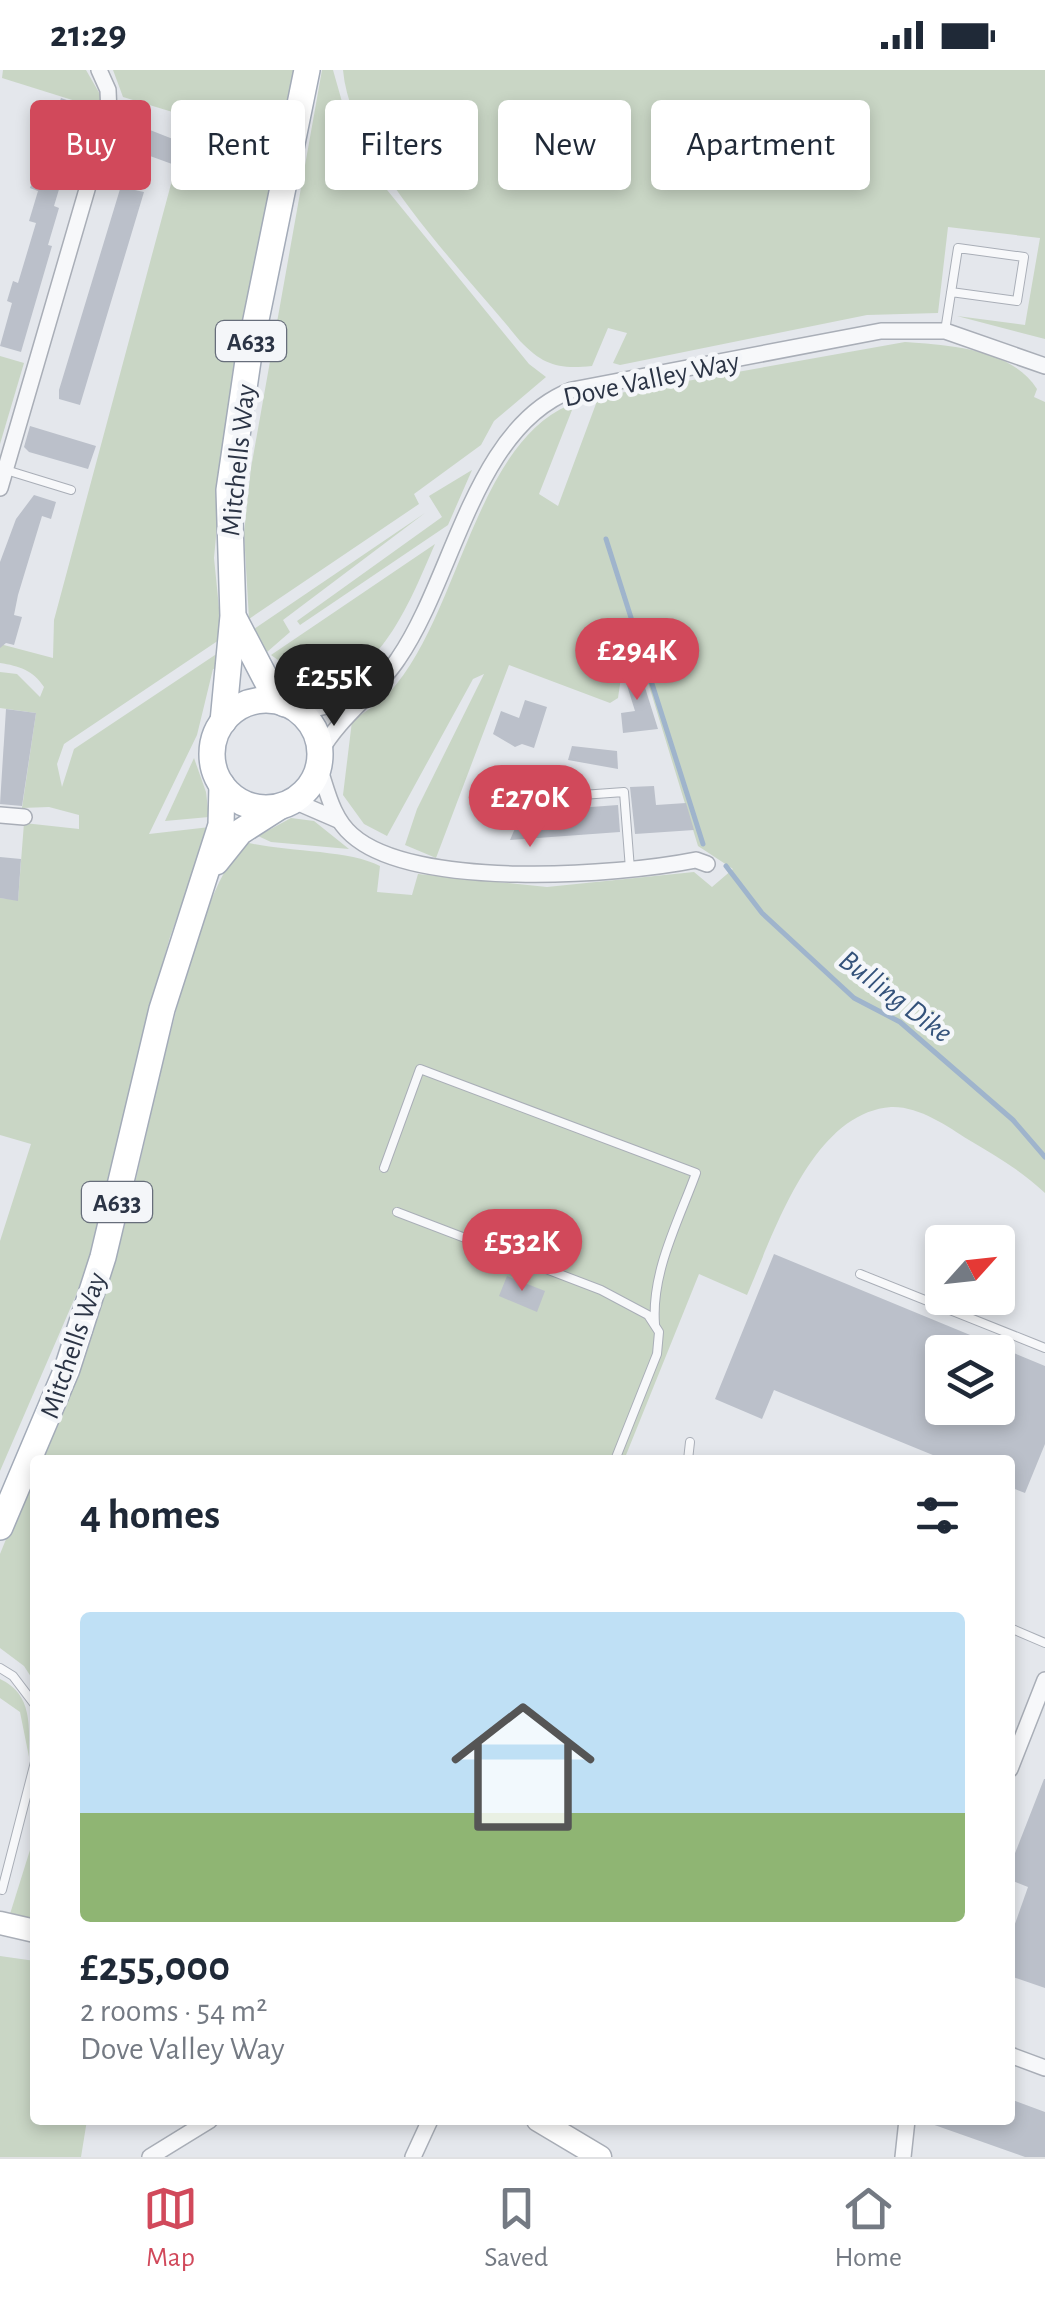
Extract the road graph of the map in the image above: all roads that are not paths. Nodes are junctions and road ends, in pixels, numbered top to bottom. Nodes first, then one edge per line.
1 (99, 70) edge
2 (307, 70) edge
3 (950, 292) junction
4 (946, 331) junction
5 (1045, 366) edge
6 (6, 470) junction
7 (0, 488) edge
8 (71, 490) dead end
9 (232, 616) junction
10 (358, 699) junction
11 (293, 708) junction
12 (223, 722) junction
13 (320, 759) junction
14 (222, 785) junction
15 (554, 798) dead end
16 (287, 804) junction
17 (0, 814) edge
18 (24, 816) dead end
19 (338, 820) junction
20 (707, 864) dead end
21 (630, 869) junction
22 (209, 870) junction
23 (384, 1168) dead end
24 (397, 1212) dead end
25 (860, 1274) dead end
26 (656, 1324) junction
27 (1045, 1348) edge
28 (690, 1442) dead end
29 (616, 1455) edge
30 (689, 1455) edge
31 (0, 1526) edge
32 (1015, 1630) edge
33 (1045, 1643) edge
34 (0, 1668) edge
35 (1045, 1680) edge
36 (30, 1698) edge
37 (1015, 1756) edge
38 (30, 1781) edge
39 (2, 1890) edge
40 (1, 1923) edge
41 (30, 1929) edge
42 (1015, 2058) edge
43 (1045, 2068) edge
44 (202, 2125) edge
45 (428, 2125) edge
46 (546, 2125) edge
47 (906, 2125) edge
48 (150, 2157) edge
49 (413, 2157) edge
50 (600, 2157) edge
51 (903, 2157) edge

1 - 6 street
2 - 9 main road, Mitchells Way / A633
3 - 3 lane
3 - 4 lane
4 - 5 street, Dove Valley Way
4 - 10 street, Dove Valley Way
6 - 7 street
6 - 8 lane
9 - 11 main road, Mitchells Way
9 - 12 main road, Mitchells Way / A633
10 - 11 street
10 - 13 street, Dove Valley Way
11 - 12 main road
11 - 13 main road
12 - 14 main road
13 - 16 main road
13 - 19 street
14 - 16 main road
14 - 22 main road, Mitchells Way
15 - 21 lane
16 - 19 street
16 - 22 main road, Mitchells Way / A633
17 - 18 street
19 - 21 street
20 - 21 street
22 - 31 main road, Mitchells Way / A633
23 - 26 lane
24 - 26 lane
25 - 27 lane
26 - 29 lane
28 - 30 lane
32 - 33 lane
34 - 36 lane
35 - 37 street
38 - 39 lane
40 - 41 main road
42 - 43 street
44 - 48 street
45 - 49 street
46 - 50 main road
47 - 51 street

